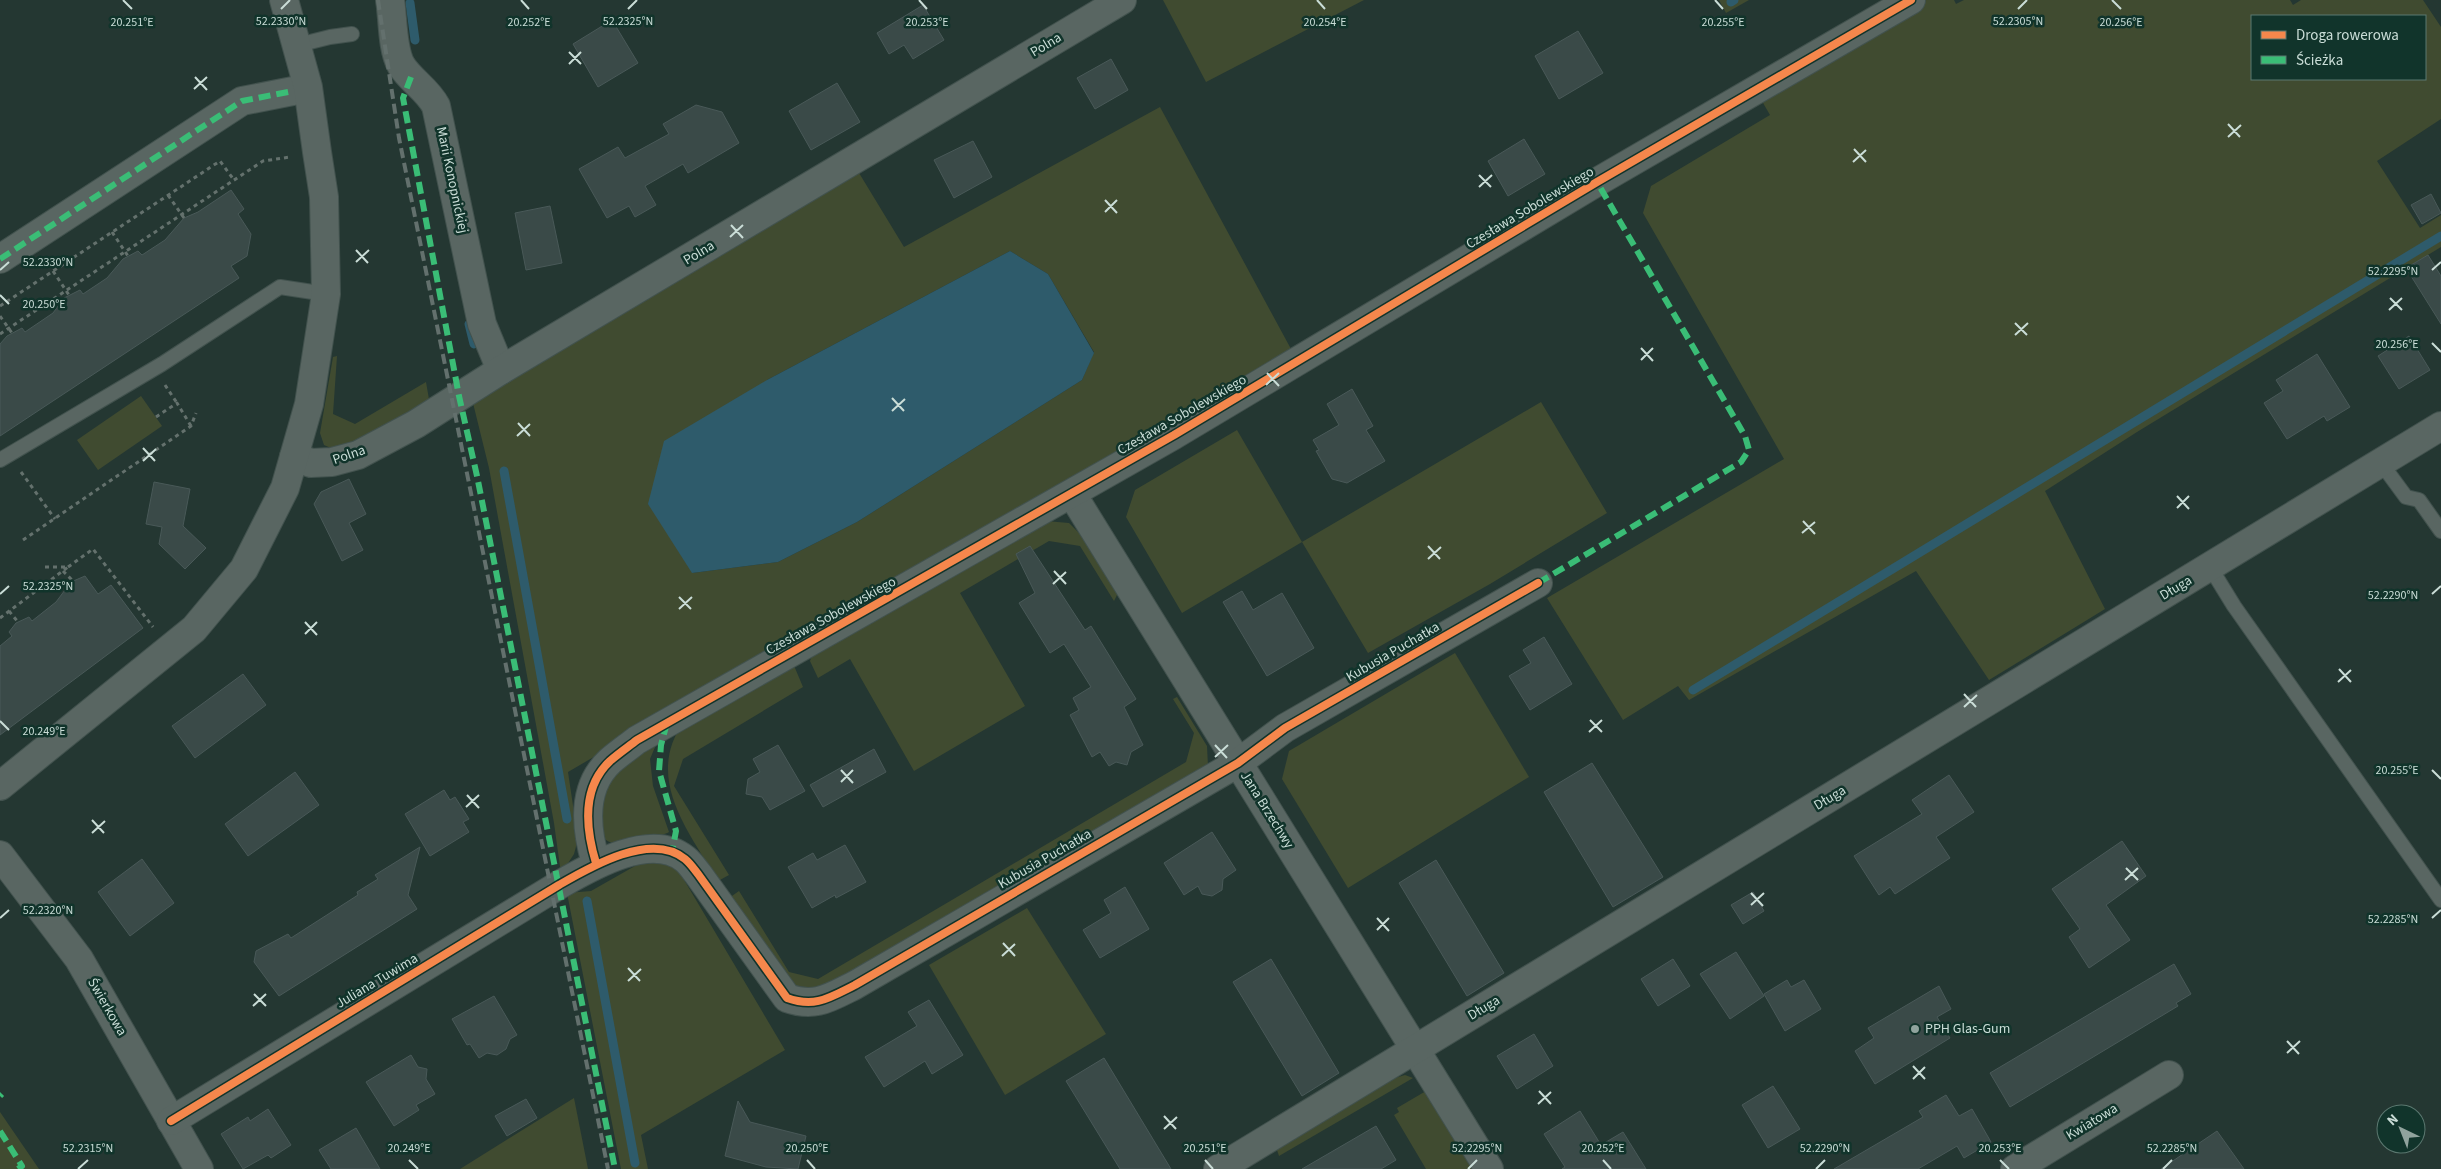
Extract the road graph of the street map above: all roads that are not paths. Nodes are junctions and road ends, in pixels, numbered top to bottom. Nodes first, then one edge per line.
1 (284, 0) edge
2 (390, 0) edge
3 (1122, 0) edge
4 (1911, 0) edge
5 (352, 34) dead end
6 (298, 45) junction
7 (300, 89) junction
8 (0, 259) edge
9 (326, 294) junction
10 (501, 370) junction
11 (2441, 426) edge
12 (4, 457) edge
13 (294, 457) junction
14 (2381, 463) junction
15 (1072, 494) junction
16 (2441, 531) edge
17 (2210, 567) junction
18 (1538, 583) dead end
19 (1238, 763) junction
20 (0, 786) edge
21 (0, 855) edge
22 (596, 863) junction
23 (2441, 900) edge
24 (1414, 1050) junction
25 (2169, 1075) dead end
26 (171, 1121) junction
27 (199, 1169) edge
28 (1218, 1169) edge
29 (1489, 1169) edge
30 (2015, 1169) edge

1 - 6 street
2 - 10 street, Marii Konopnickiej
3 - 10 street, Polna
4 - 15 street, Czesława Sobolewskiego
5 - 6 lane
6 - 7 street
7 - 8 street
7 - 9 street
9 - 12 lane
9 - 13 street
10 - 13 street, Polna
11 - 14 street, Długa
13 - 20 street
14 - 16 lane
14 - 17 street, Długa
15 - 19 street, Jana Brzechwy
15 - 22 street, Czesława Sobolewskiego
17 - 23 lane
17 - 24 street, Długa
18 - 19 street, Kubusia Puchatka
19 - 22 street, Kubusia Puchatka
19 - 24 street, Jana Brzechwy
21 - 26 street, Świerkowa
22 - 26 street, Juliana Tuwima
24 - 28 street, Długa
24 - 29 street, Jana Brzechwy
25 - 30 street, Kwiatowa
26 - 27 street, Świerkowa

